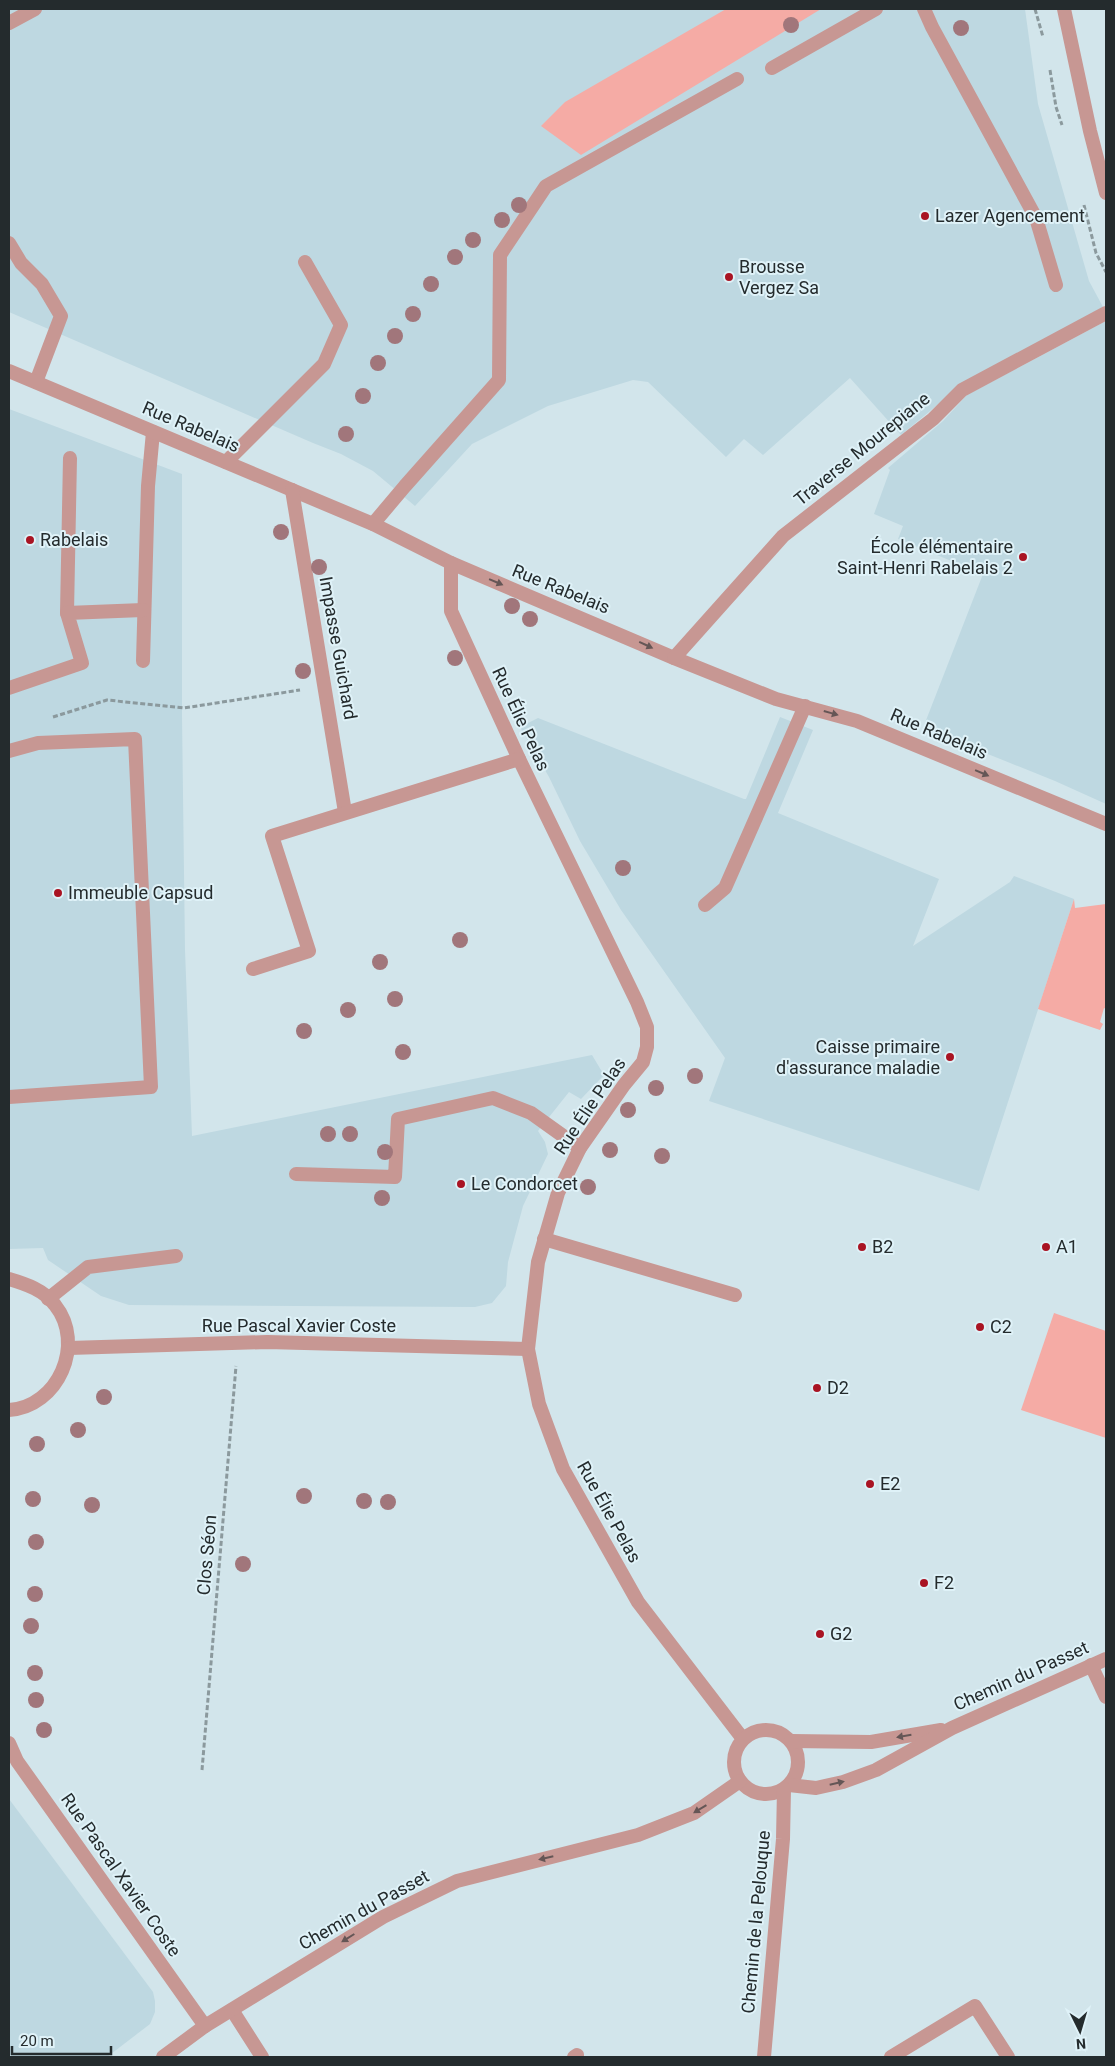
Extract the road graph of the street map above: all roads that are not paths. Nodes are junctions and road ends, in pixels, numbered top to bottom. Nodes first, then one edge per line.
1 (35, 9) edge
2 (876, 9) edge
3 (924, 9) edge
4 (1064, 9) edge
5 (9, 23) edge
6 (772, 68) dead end
7 (737, 79) dead end
8 (1106, 193) edge
9 (9, 243) edge
10 (305, 262) dead end
11 (1056, 285) dead end
12 (1106, 313) edge
13 (9, 371) edge
14 (36, 382) junction
15 (153, 432) junction
16 (70, 458) dead end
17 (226, 462) junction
18 (292, 490) junction
19 (373, 524) junction
20 (451, 563) junction
21 (143, 610) junction
22 (67, 613) junction
23 (674, 658) junction
24 (143, 661) dead end
25 (9, 688) edge
26 (804, 706) junction
27 (9, 752) edge
28 (519, 760) junction
29 (345, 812) junction
30 (1106, 824) edge
31 (705, 905) dead end
32 (253, 970) dead end
33 (9, 1097) edge
34 (580, 1148) junction
35 (296, 1174) dead end
36 (544, 1239) junction
37 (176, 1256) dead end
38 (9, 1279) edge
39 (735, 1295) dead end
40 (48, 1299) junction
41 (69, 1348) junction
42 (528, 1349) junction
43 (9, 1410) edge
44 (1106, 1658) edge
45 (1091, 1665) junction
46 (1106, 1697) edge
47 (952, 1728) junction
48 (743, 1739) junction
49 (791, 1741) junction
50 (9, 1743) edge
51 (740, 1781) junction
52 (786, 1787) junction
53 (232, 2010) junction
54 (205, 2026) junction
55 (163, 2057) edge
56 (262, 2057) edge
57 (764, 2057) edge
58 (892, 2057) edge
59 (1008, 2057) edge

1 - 5 street
2 - 6 street
3 - 11 street
4 - 8 street
7 - 19 street
9 - 14 street
10 - 17 street
12 - 23 street, Traverse Mourepiane
13 - 14 street, Rue Rabelais
14 - 15 street, Rue Rabelais
15 - 17 street, Rue Rabelais
15 - 21 street
16 - 22 street
17 - 18 street, Rue Rabelais
18 - 19 street, Rue Rabelais
18 - 29 street, Impasse Guichard
19 - 20 street, Rue Rabelais
20 -> 23 street, Rue Rabelais
20 - 28 street, Rue Élie Pelas
21 - 22 street
21 - 24 street
22 - 25 street
23 - 26 street, Rue Rabelais
26 -> 30 street, Rue Rabelais
26 - 31 street
27 - 33 street
28 - 29 street
28 - 34 street, Rue Élie Pelas
29 - 32 street
34 - 35 street
34 - 36 street, Rue Élie Pelas
36 - 39 street
36 - 42 street, Rue Élie Pelas
37 - 40 street
38 - 40 street
40 - 41 street
41 - 42 street, Rue Pascal Xavier Coste
41 - 43 street
42 - 48 street, Rue Élie Pelas
44 - 45 street, Chemin du Passet
45 - 46 street
45 - 47 street, Chemin du Passet
47 -> 49 street, Chemin du Passet
52 -> 47 street, Chemin du Passet
48 - 49 street
48 - 51 street
49 - 52 street
50 - 54 street, Rue Pascal Xavier Coste
51 - 52 street
51 -> 53 street, Chemin du Passet
52 - 57 street, Chemin de la Pelouque
53 - 54 street, Chemin du Passet
53 - 56 street
54 - 55 street, Chemin du Passet
58 - 59 street

